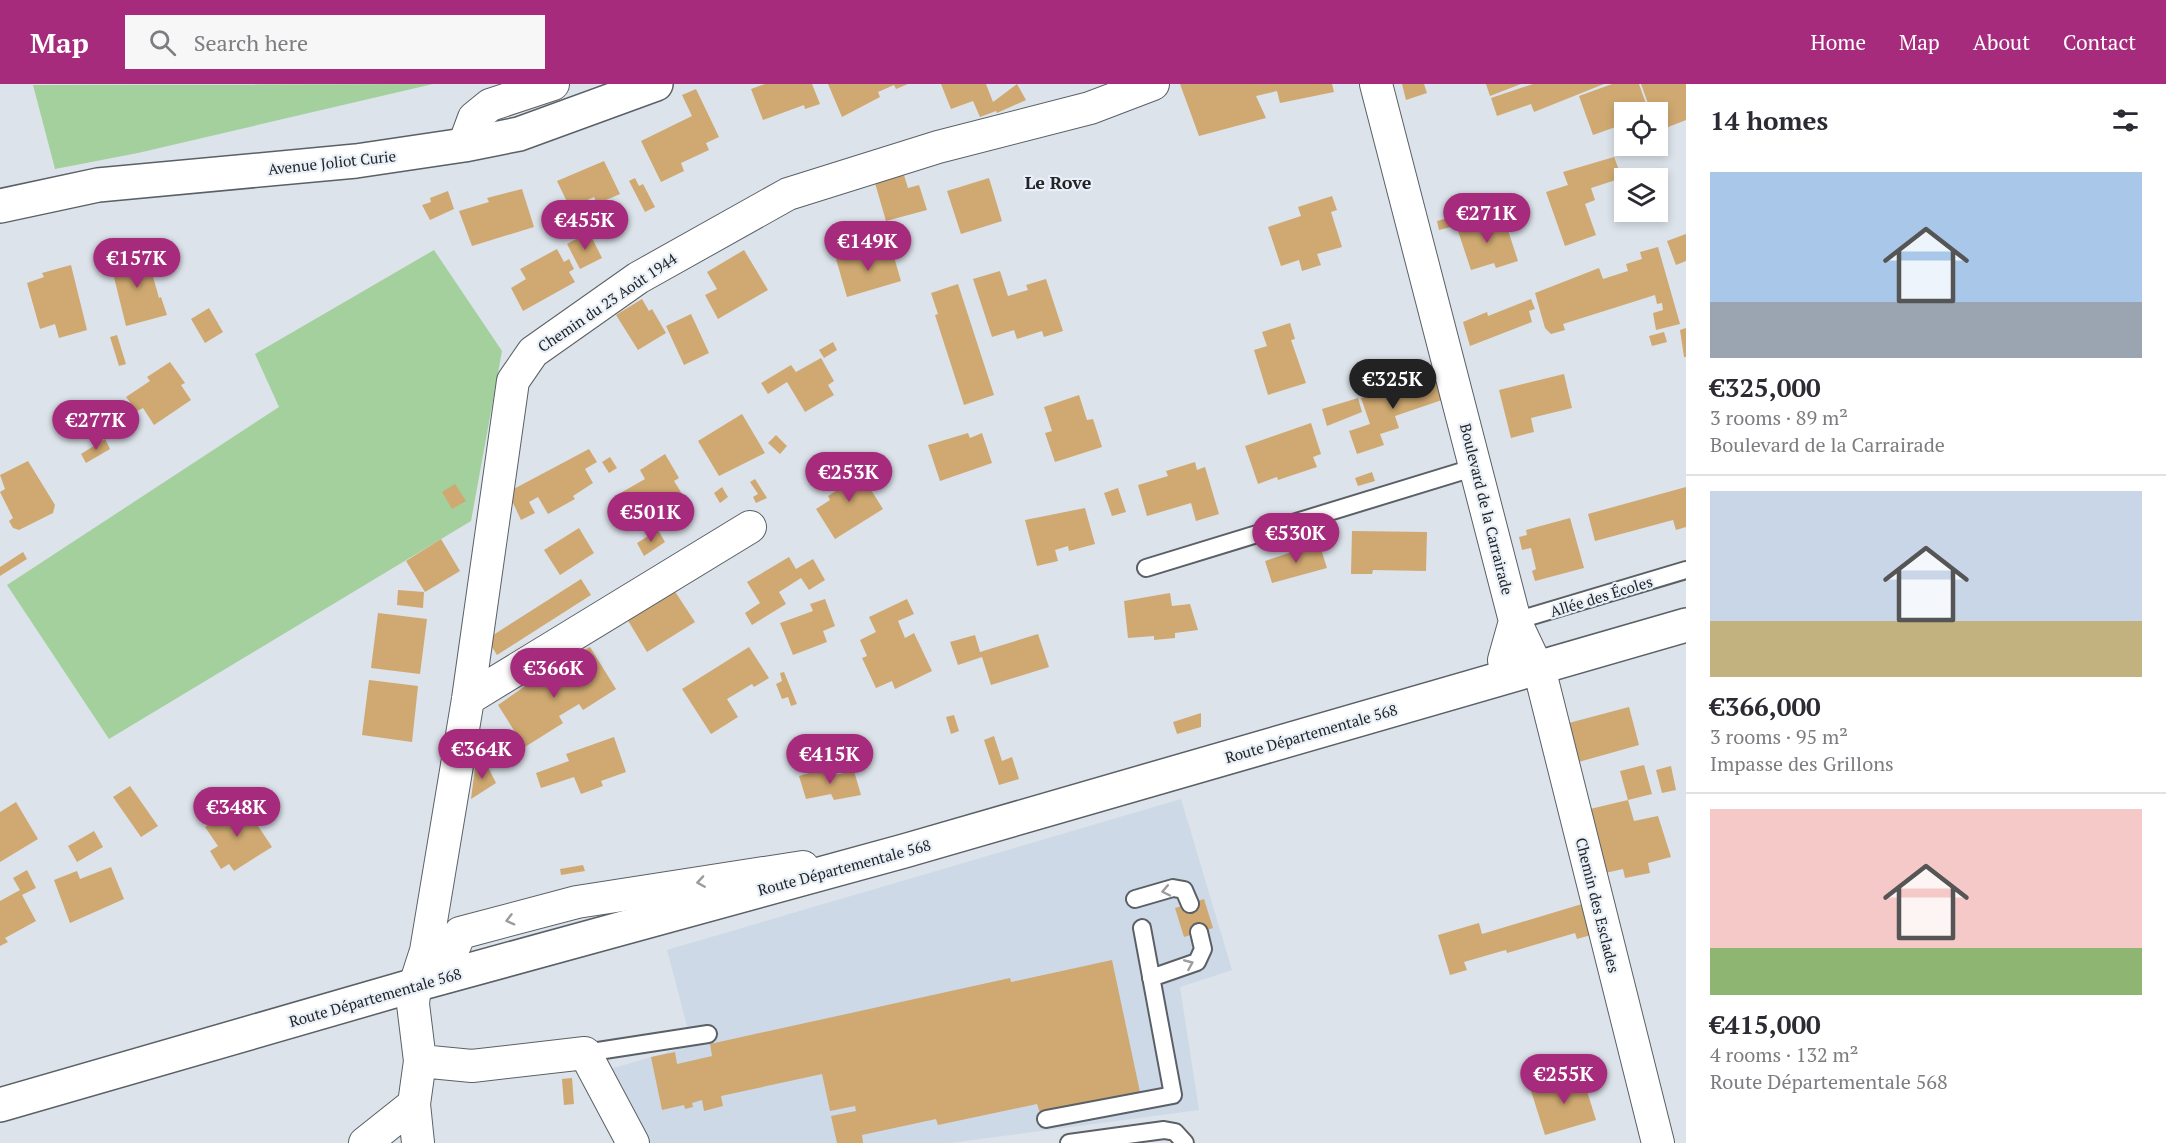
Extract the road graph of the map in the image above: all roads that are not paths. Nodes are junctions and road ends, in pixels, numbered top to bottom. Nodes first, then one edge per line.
1 (553, 84) edge
2 (656, 84) edge
3 (1153, 84) edge
4 (1376, 84) edge
5 (464, 145) junction
6 (0, 206) edge
7 (1476, 467) junction
8 (750, 527) dead end
9 (1146, 568) dead end
10 (1686, 570) edge
11 (1515, 621) junction
12 (1686, 625) edge
13 (1523, 671) junction
14 (468, 699) junction
15 (1134, 899) dead end
16 (1190, 903) dead end
17 (1142, 928) dead end
18 (1199, 933) dead end
19 (1152, 978) junction
20 (428, 981) junction
21 (708, 1034) dead end
22 (585, 1053) junction
23 (420, 1061) junction
24 (414, 1104) junction
25 (0, 1105) edge
26 (1046, 1119) dead end
27 (365, 1143) edge
28 (418, 1143) edge
29 (633, 1143) edge
30 (1069, 1143) edge
31 (1185, 1143) edge
32 (1658, 1143) edge

1 - 5 street
2 - 5 main road, Avenue Joliot Curie
3 - 14 street, Chemin du 23 Août 1944
4 - 7 street, Boulevard de la Carrairade
5 - 6 main road, Avenue Joliot Curie
7 - 9 lane
7 - 11 street, Boulevard de la Carrairade
8 - 14 street
10 - 11 lane, Allée des Écoles
11 - 13 street, Boulevard de la Carrairade
12 - 13 main road, Route Départementale 568
13 - 20 main road, Route Départementale 568
13 - 32 street, Chemin des Esclades
14 - 20 street, Chemin du 23 Août 1944
16 -> 15 lane
17 - 19 lane
19 -> 18 lane
19 - 26 lane
20 - 23 street, Chemin du 23 Août 1944
20 - 25 main road, Route Départementale 568
21 - 22 lane
22 - 23 street
22 - 29 street
23 - 24 street, Chemin du 23 Août 1944
24 - 27 street
24 - 28 street, Chemin du 23 Août 1944
30 - 31 lane

